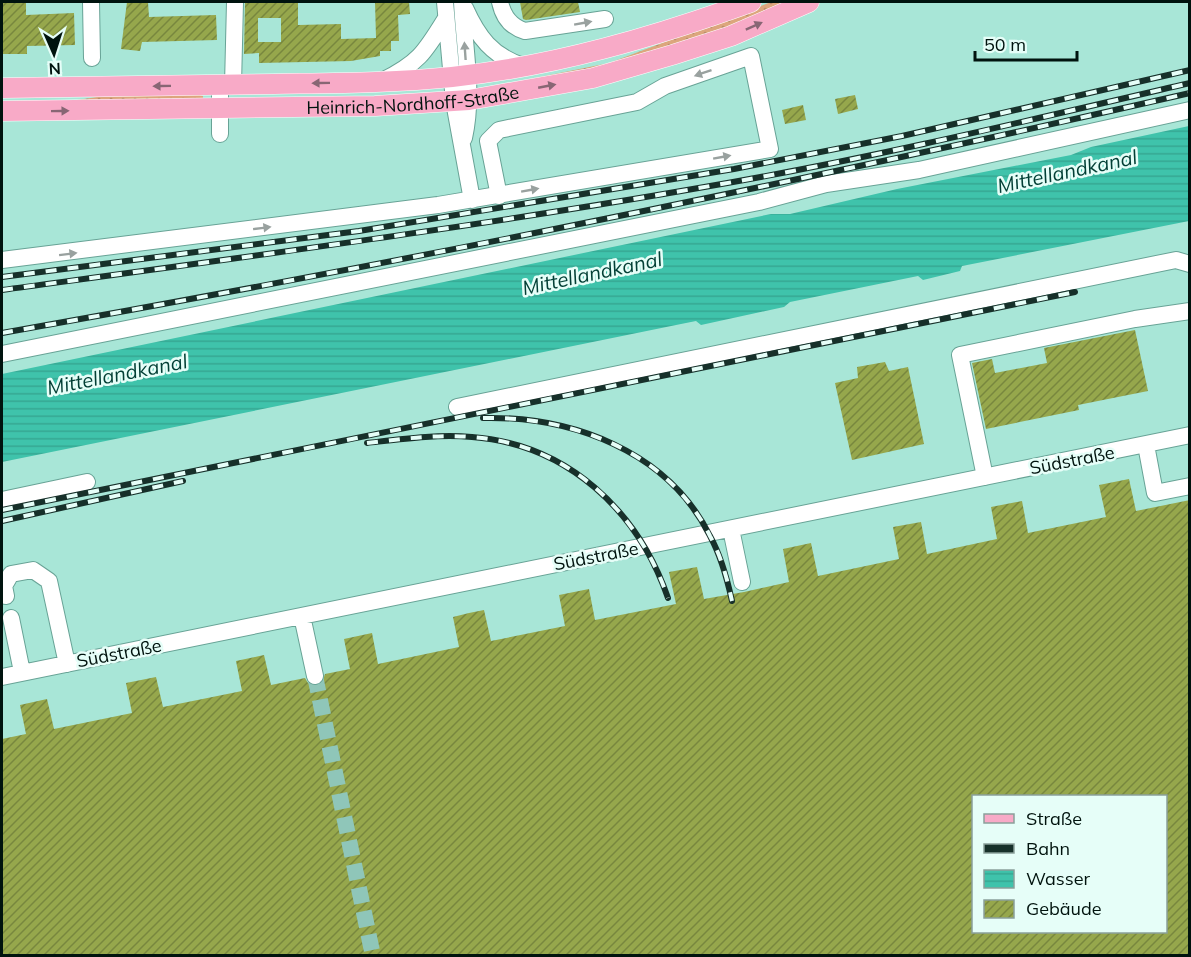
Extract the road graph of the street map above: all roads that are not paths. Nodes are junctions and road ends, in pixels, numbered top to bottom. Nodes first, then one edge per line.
1 (91, 2) edge
2 (235, 2) edge
3 (462, 2) edge
4 (500, 2) edge
5 (751, 2) edge
6 (809, 2) edge
7 (445, 10) edge
8 (605, 19) dead end
9 (92, 58) dead end
10 (523, 66) junction
11 (459, 76) junction
12 (380, 82) junction
13 (227, 85) junction
14 (2, 88) edge
15 (461, 101) junction
16 (220, 109) junction
17 (1190, 110) edge
18 (2, 111) edge
19 (220, 134) dead end
20 (497, 189) junction
21 (471, 193) junction
22 (6, 260) edge
23 (1190, 264) edge
24 (1190, 311) edge
25 (2, 354) edge
26 (457, 407) dead end
27 (1190, 435) edge
28 (1146, 444) junction
29 (985, 477) junction
30 (87, 482) dead end
31 (1190, 486) edge
32 (2, 500) edge
33 (731, 528) junction
34 (742, 582) dead end
35 (6, 596) dead end
36 (302, 616) junction
37 (11, 618) dead end
38 (67, 663) junction
39 (22, 672) junction
40 (2, 676) edge
41 (315, 676) tunnel mouth

1 - 9 street
2 - 13 street
3 - 10 street
11 -> 3 street
4 -> 8 street
5 - 10 main road, Heinrich-Nordhoff-Straße
15 -> 6 main road, Heinrich-Nordhoff-Straße
7 - 11 street
7 - 12 street
10 - 11 main road, Heinrich-Nordhoff-Straße
11 - 12 main road, Heinrich-Nordhoff-Straße
11 - 15 street
12 -> 13 main road, Heinrich-Nordhoff-Straße
13 -> 14 main road, Heinrich-Nordhoff-Straße
13 - 16 street
15 - 16 main road, Heinrich-Nordhoff-Straße
15 - 21 street
18 -> 16 main road, Heinrich-Nordhoff-Straße
16 - 19 street
17 - 25 street
20 -> 20 street
20 - 21 street
22 -> 21 street
23 - 26 street
24 - 29 street
27 - 28 street, Südstraße
28 - 29 street, Südstraße
28 - 31 street
29 - 33 street, Südstraße
30 - 32 street
33 - 34 street
33 - 36 street, Südstraße
35 - 38 street
36 - 38 street, Südstraße
36 - 41 street
37 - 39 street
38 - 39 street, Südstraße
39 - 40 street, Südstraße

